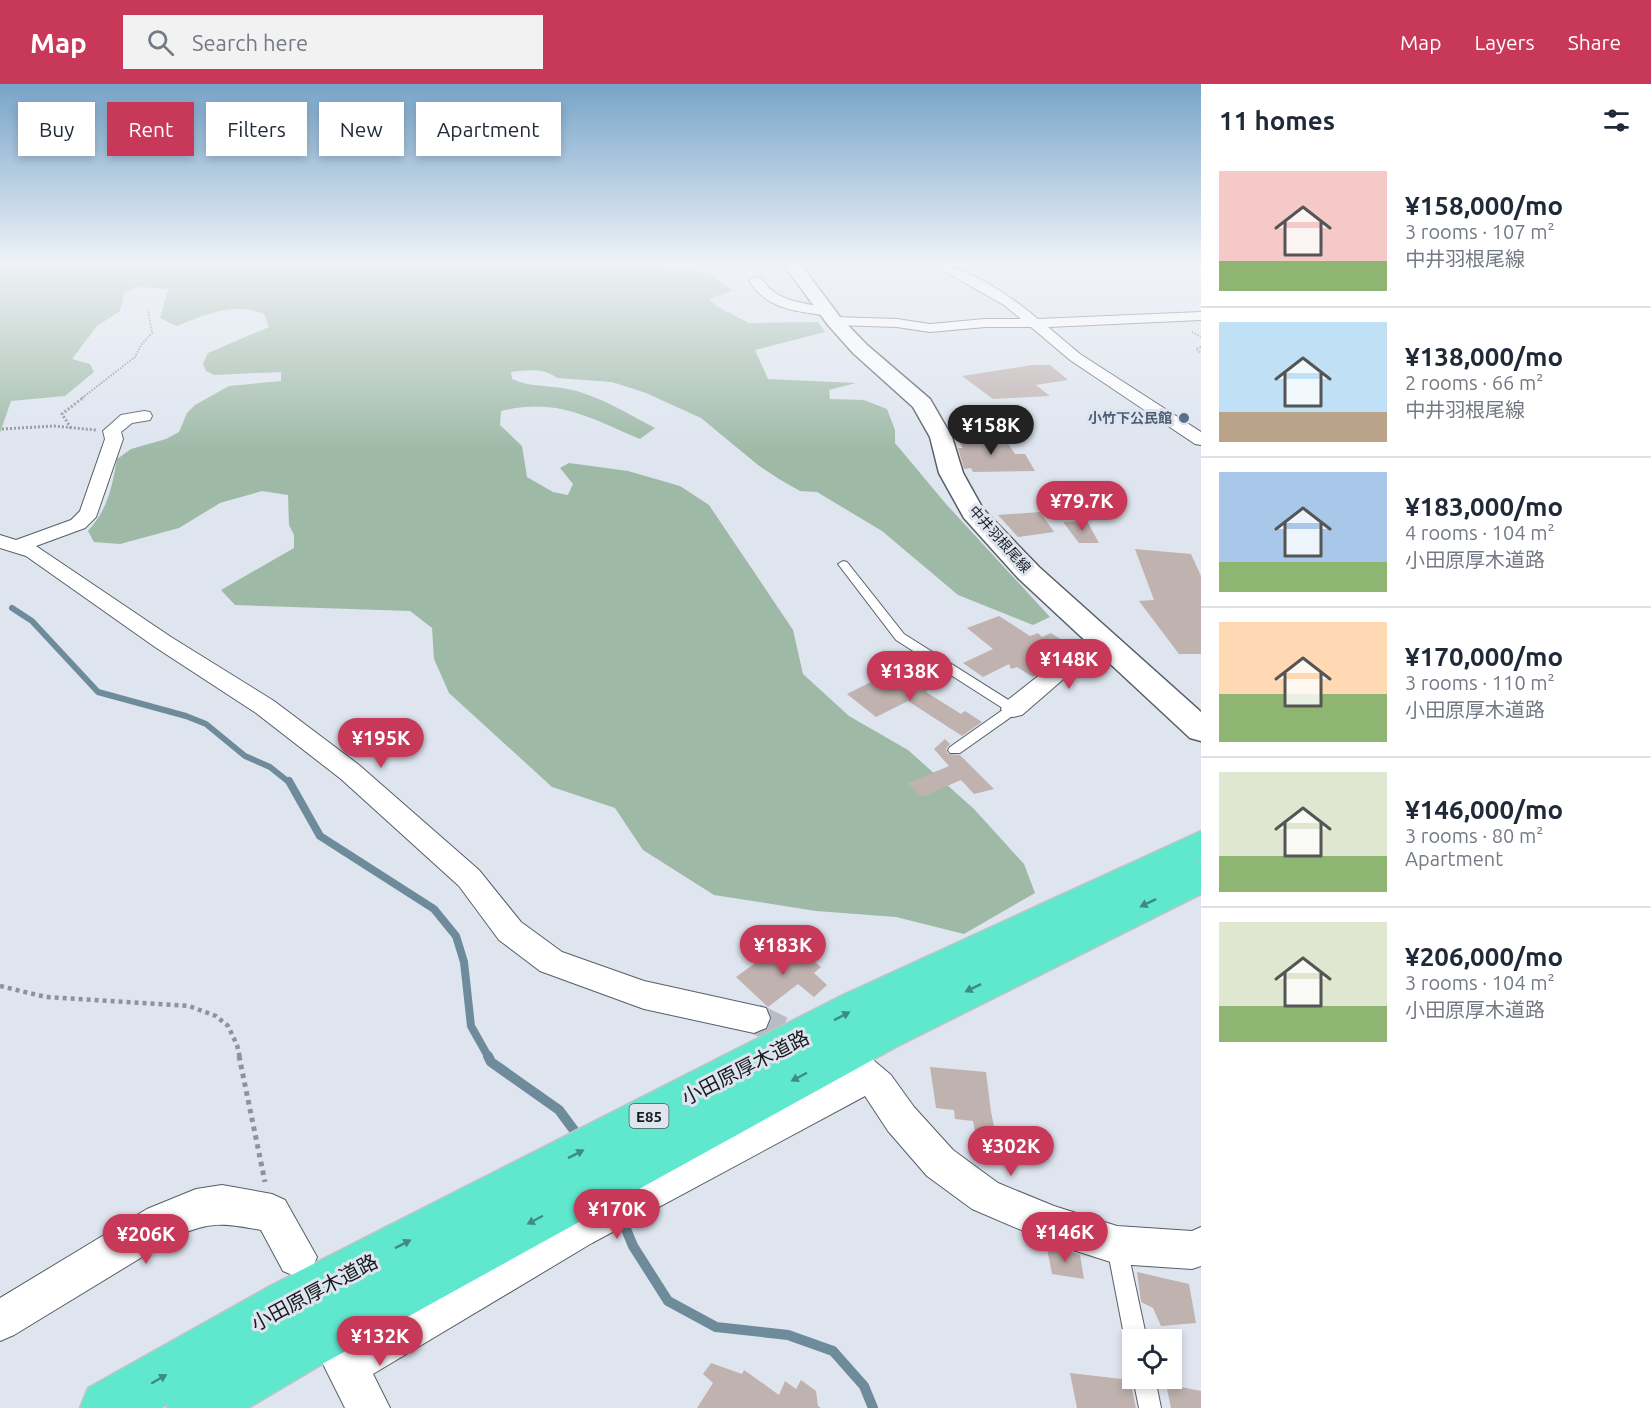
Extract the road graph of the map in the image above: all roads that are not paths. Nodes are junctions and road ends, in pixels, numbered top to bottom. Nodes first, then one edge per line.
1 (840, 327) edge
2 (1037, 327) edge
3 (144, 416) dead end
4 (1201, 440) edge
5 (9, 544) edge
6 (843, 564) dead end
7 (1111, 648) junction
8 (1013, 709) junction
9 (1201, 730) edge
10 (955, 750) dead end
11 (1201, 845) edge
12 (1201, 878) edge
13 (754, 1018) tunnel mouth
14 (1117, 1245) junction
15 (1198, 1251) edge
16 (297, 1257) dead end
17 (0, 1321) edge
18 (1134, 1329) edge
19 (1146, 1389) edge
20 (108, 1408) edge
21 (195, 1408) edge
22 (368, 1408) edge
23 (1150, 1408) edge

1 - 7 main road, 中井羽根尾線
2 - 4 street
3 - 5 street
5 - 13 street
6 - 8 lane
7 - 8 street
7 - 9 main road, 中井羽根尾線
8 - 10 lane
20 -> 11 highway, 小田原厚木道路 / E85
12 -> 21 highway, 小田原厚木道路 / E85
14 - 15 street
14 - 18 lane
14 - 22 street
16 - 17 street
19 - 23 lane

